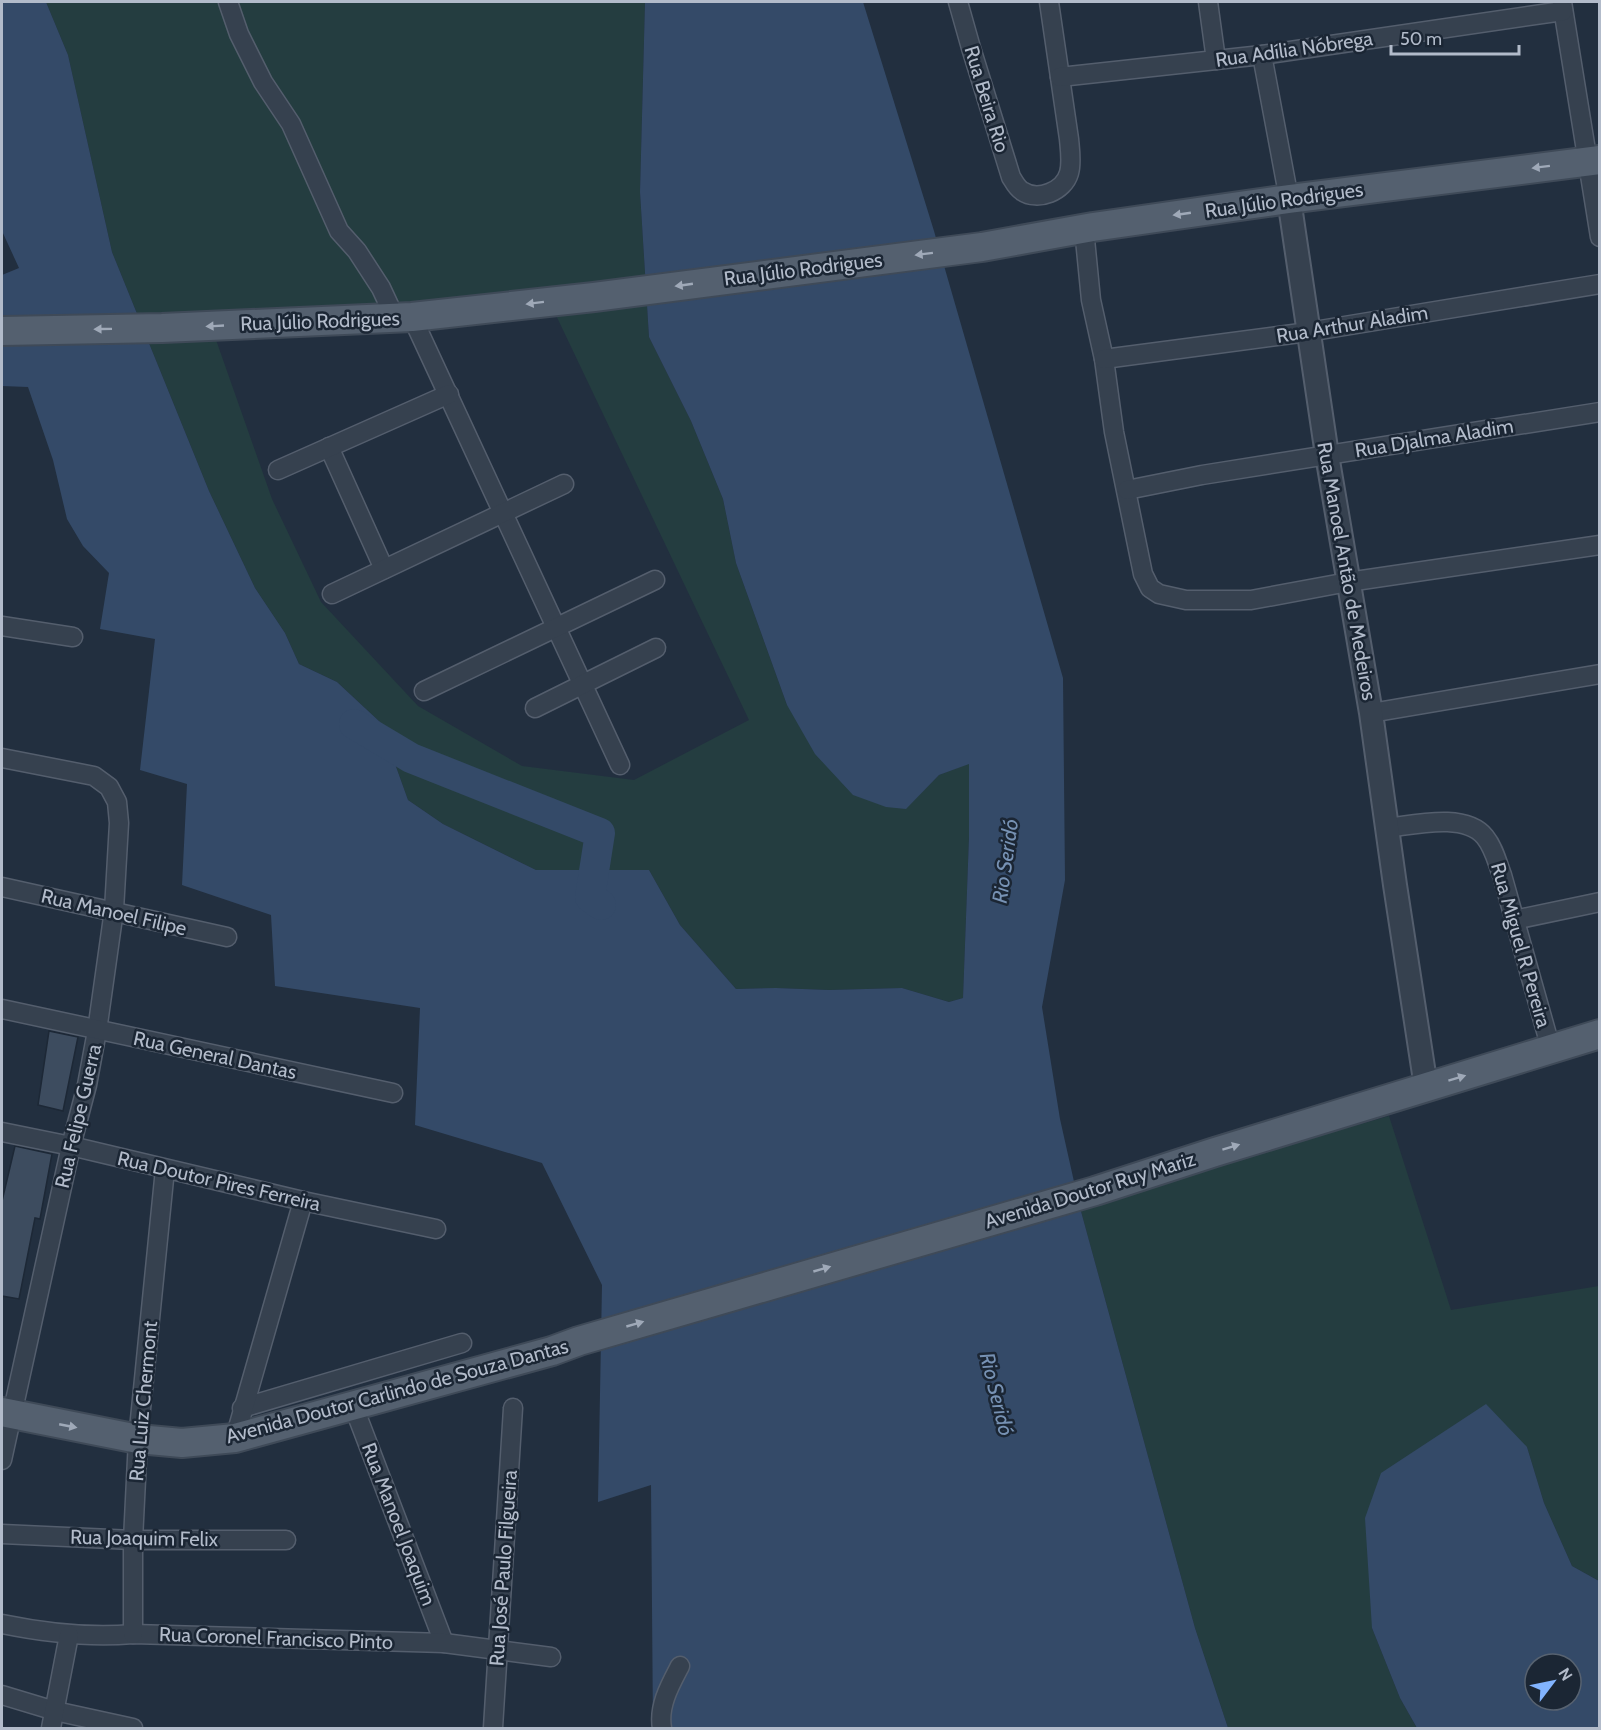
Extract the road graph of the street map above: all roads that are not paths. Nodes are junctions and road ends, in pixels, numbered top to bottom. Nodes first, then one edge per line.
1 (228, 2) edge
2 (958, 2) edge
3 (1049, 2) edge
4 (1208, 2) edge
5 (1563, 6) edge
6 (1262, 55) junction
7 (1216, 60) junction
8 (1060, 77) junction
9 (1593, 161) edge
10 (1289, 199) junction
11 (1084, 229) junction
12 (1599, 237) edge
13 (1599, 284) edge
14 (404, 318) junction
15 (2, 331) edge
16 (1308, 332) junction
17 (1104, 359) junction
18 (449, 394) junction
19 (1599, 412) edge
20 (329, 447) junction
21 (1327, 455) junction
22 (278, 470) dead end
23 (564, 484) dead end
24 (1127, 490) junction
25 (504, 512) junction
26 (1599, 545) edge
27 (384, 569) junction
28 (655, 580) dead end
29 (1348, 582) junction
30 (332, 594) dead end
31 (2, 626) edge
32 (557, 627) junction
33 (73, 637) dead end
34 (656, 648) dead end
35 (1599, 674) edge
36 (584, 684) junction
37 (424, 692) dead end
38 (536, 708) dead end
39 (1371, 713) junction
40 (2, 758) edge
41 (620, 765) dead end
42 (1387, 828) junction
43 (2, 887) edge
44 (1599, 903) edge
45 (114, 910) junction
46 (1514, 920) junction
47 (227, 937) dead end
48 (2, 1009) edge
49 (97, 1031) junction
50 (1599, 1034) edge
51 (1551, 1049) junction
52 (1426, 1087) junction
53 (393, 1093) dead end
54 (2, 1132) edge
55 (71, 1146) junction
56 (165, 1169) junction
57 (303, 1201) junction
58 (436, 1229) dead end
59 (579, 1341) joint
60 (462, 1343) dead end
61 (353, 1405) junction
62 (242, 1408) junction
63 (513, 1408) dead end
64 (6, 1413) edge
65 (235, 1438) junction
66 (138, 1439) junction
67 (2, 1460) edge
68 (2, 1534) edge
69 (133, 1540) junction
70 (286, 1540) dead end
71 (2, 1624) edge
72 (133, 1634) junction
73 (69, 1635) junction
74 (444, 1643) junction
75 (498, 1652) junction
76 (551, 1657) dead end
77 (680, 1666) dead end
78 (2, 1695) edge
79 (53, 1720) edge
80 (133, 1728) edge
81 (493, 1728) edge
82 (662, 1728) edge

1 - 14 street
2 - 8 street, Rua Beira Rio
3 - 8 street
4 - 7 street
5 - 6 street, Rua Adília Nóbrega
5 - 9 street
6 - 7 street, Rua Adília Nóbrega
6 - 10 street, Rua Manoel Antão de Medeiros
7 - 8 street, Rua Adília Nóbrega
9 -> 10 main road, Rua Júlio Rodrigues
9 - 12 street
10 -> 11 main road, Rua Júlio Rodrigues
10 - 16 street, Rua Manoel Antão de Medeiros
11 -> 14 main road, Rua Júlio Rodrigues
11 - 17 street
13 - 16 street, Rua Arthur Aladim
14 -> 15 main road, Rua Júlio Rodrigues
14 - 18 street
16 - 17 street, Rua Arthur Aladim
16 - 21 street, Rua Manoel Antão de Medeiros
17 - 24 street
18 - 20 street
18 - 25 street
19 - 21 street, Rua Djalma Aladim
20 - 22 street
20 - 27 street
21 - 24 street, Rua Djalma Aladim
21 - 29 street, Rua Manoel Antão de Medeiros
23 - 25 street
24 - 29 street
25 - 27 street
25 - 32 street
26 - 29 street
27 - 30 street
28 - 32 street
29 - 39 street, Rua Manoel Antão de Medeiros
31 - 33 street
32 - 36 street
32 - 37 street
34 - 36 street
35 - 39 street
36 - 38 street
36 - 41 street
39 - 42 street, Rua Manoel Antão de Medeiros
40 - 45 street, Rua Felipe Guerra
42 - 46 street, Rua Miguel R Pereira
42 - 52 street, Rua Manoel Antão de Medeiros
43 - 45 street, Rua Manoel Filipe
44 - 46 street
45 - 47 street, Rua Manoel Filipe
45 - 49 street, Rua Felipe Guerra
46 - 51 street, Rua Miguel R Pereira
48 - 49 street, Rua General Dantas
49 - 53 street, Rua General Dantas
49 - 55 street, Rua Felipe Guerra
50 - 51 main road, Avenida Doutor Ruy Mariz
52 -> 51 main road, Avenida Doutor Ruy Mariz
59 -> 52 main road, Avenida Doutor Ruy Mariz
54 - 55 street, Rua Doutor Pires Ferreira
55 - 56 street, Rua Doutor Pires Ferreira
55 - 64 street, Rua Felipe Guerra
56 - 57 street, Rua Doutor Pires Ferreira
56 - 66 street, Rua Luiz Chermont
57 - 58 street, Rua Doutor Pires Ferreira
57 - 62 street
59 - 61 main road, Avenida Doutor Carlindo de Souza Dantas
60 - 62 street
61 - 65 main road, Avenida Doutor Carlindo de Souza Dantas
61 - 74 street, Rua Manoel Joaquim
62 - 65 street
63 - 75 street, Rua José Paulo Filgueira
64 -> 66 main road, Avenida Doutor Carlindo de Souza Dantas
64 - 67 street, Rua Felipe Guerra
65 - 66 main road, Avenida Doutor Carlindo de Souza Dantas
66 - 69 street, Rua Luiz Chermont
68 - 69 street, Rua Joaquim Felix
69 - 70 street, Rua Joaquim Felix
69 - 72 street, Rua Luiz Chermont
71 - 73 street, Rua Coronel Francisco Pinto
72 - 73 street, Rua Coronel Francisco Pinto
72 - 74 street, Rua Coronel Francisco Pinto
73 - 79 street
74 - 75 street, Rua Coronel Francisco Pinto
75 - 76 street, Rua Coronel Francisco Pinto
75 - 81 street, Rua José Paulo Filgueira
77 - 82 street
78 - 79 street
79 - 80 street

